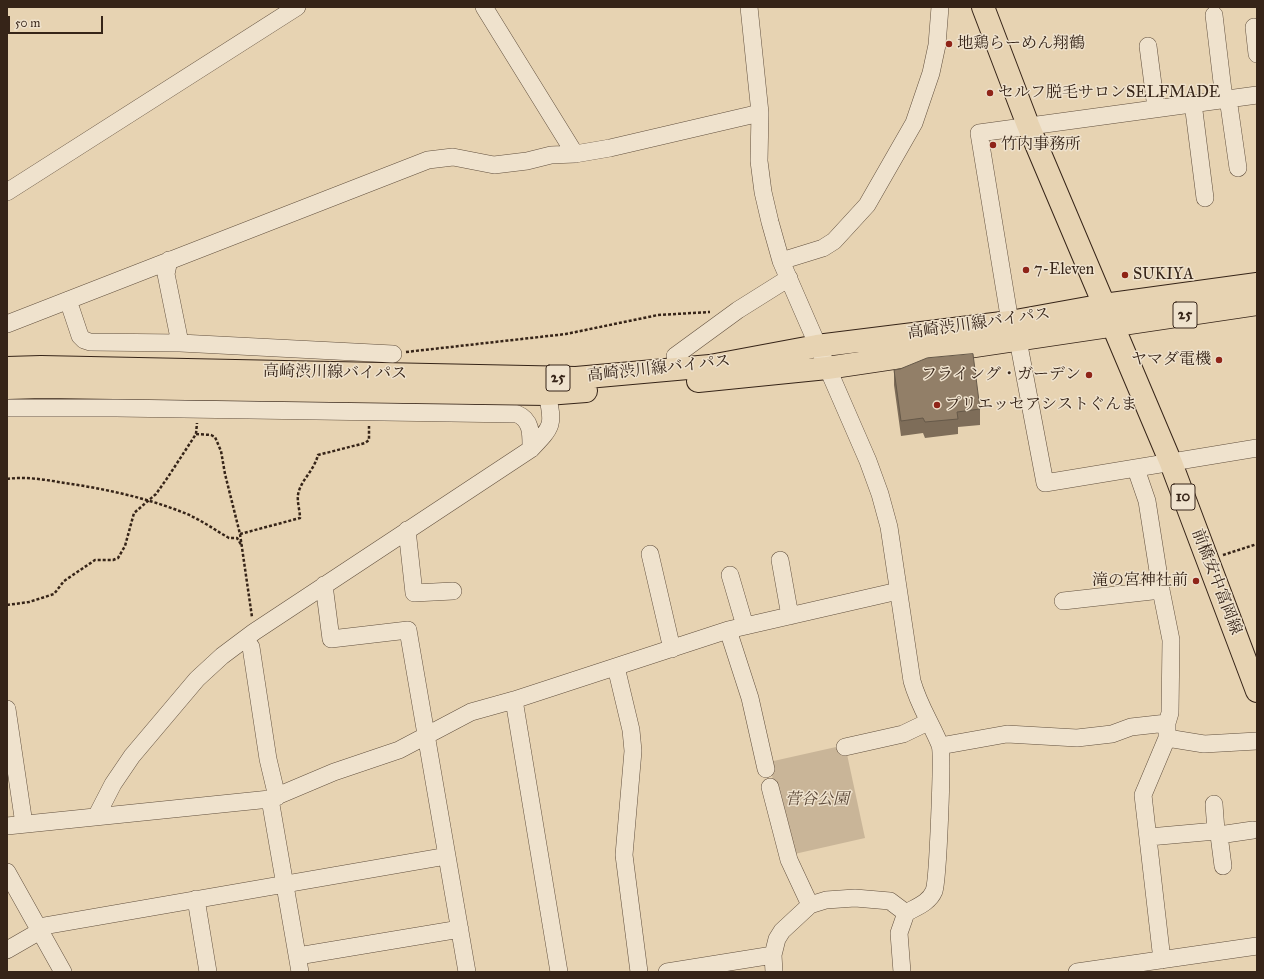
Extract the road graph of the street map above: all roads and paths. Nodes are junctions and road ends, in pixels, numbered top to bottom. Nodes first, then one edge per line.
1 (297, 7) edge
2 (484, 7) edge
3 (749, 7) edge
4 (940, 7) edge
5 (984, 7) edge
6 (1214, 15) dead end
7 (1254, 27) dead end
8 (1148, 46) dead end
9 (1257, 54) edge
10 (1257, 95) edge
11 (1226, 98) junction
12 (1193, 103) junction
13 (1156, 108) junction
14 (760, 113) junction
15 (1028, 125) junction
16 (575, 154) junction
17 (1238, 168) dead end
18 (7, 192) edge
19 (1205, 198) dead end
20 (169, 260) junction
21 (780, 261) junction
22 (789, 278) junction
23 (1257, 284) edge
24 (68, 300) junction
25 (1257, 304) edge
26 (1104, 305) junction
27 (738, 310) junction
28 (7, 324) edge
29 (1114, 326) junction
30 (1014, 331) junction
31 (180, 343) junction
32 (817, 346) junction
33 (393, 354) joint
34 (675, 356) dead end
35 (7, 368) edge
36 (827, 368) junction
37 (7, 388) edge
38 (547, 394) junction
39 (7, 408) edge
40 (198, 409) junction
41 (368, 411) junction
42 (196, 434) junction
43 (1257, 448) edge
44 (531, 449) junction
45 (1171, 463) junction
46 (1136, 469) junction
47 (7, 479) edge
48 (149, 501) junction
49 (408, 530) junction
50 (240, 534) junction
51 (1257, 544) edge
52 (242, 546) junction
53 (650, 554) dead end
54 (780, 560) dead end
55 (1207, 560) junction
56 (730, 575) dead end
57 (324, 585) junction
58 (1161, 590) junction
59 (453, 591) dead end
60 (898, 591) junction
61 (1063, 602) dead end
62 (7, 605) edge
63 (790, 616) junction
64 (745, 626) junction
65 (728, 630) junction
66 (249, 635) junction
67 (672, 649) junction
68 (616, 667) junction
69 (1257, 691) edge
70 (514, 700) junction
71 (7, 709) edge
72 (928, 722) junction
73 (1167, 730) junction
74 (427, 736) junction
75 (1257, 741) edge
76 (940, 746) junction
77 (845, 747) dead end
78 (766, 769) dead end
79 (770, 787) dead end
80 (274, 798) junction
81 (1214, 804) dead end
82 (96, 817) junction
83 (15, 825) edge
84 (1253, 830) dead end
85 (1217, 834) junction
86 (1149, 836) junction
87 (447, 856) junction
88 (1223, 866) dead end
89 (7, 872) edge
90 (285, 884) junction
91 (196, 899) junction
92 (810, 905) junction
93 (906, 913) junction
94 (39, 929) junction
95 (460, 929) junction
96 (1257, 946) edge
97 (7, 950) edge
98 (1162, 960) junction
99 (299, 964) edge
100 (773, 964) edge
101 (1118, 969) edge
102 (63, 972) edge
103 (208, 972) edge
104 (467, 972) edge
105 (559, 972) edge
106 (639, 972) edge
107 (667, 972) edge
108 (902, 972) edge
109 (1077, 972) edge

1 - 18 street
2 - 16 street
3 - 14 street
4 - 21 street
5 - 15 main road, 前橋安中富岡線 / 10
6 - 11 street
7 - 9 street
8 - 13 street
10 - 11 street
11 - 12 street
11 - 17 street
12 - 13 street
12 - 19 street
13 - 15 street
14 - 16 street
14 - 21 street
15 - 26 main road, 前橋安中富岡線 / 10
15 - 30 street
16 - 20 street
20 - 24 street
20 - 31 street
21 - 22 street
22 - 27 street
22 - 32 street
23 - 26 main road, 高崎渋川線バイパス / 25
24 - 28 street
24 - 31 street
25 - 29 main road, 高崎渋川線バイパス / 25
26 - 29 main road, 前橋安中富岡線 / 10
26 - 30 main road, 高崎渋川線バイパス / 25
27 - 33 path
27 - 34 street
29 - 30 main road, 高崎渋川線バイパス / 25
29 - 45 main road, 前橋安中富岡線 / 10
30 - 32 main road, 高崎渋川線バイパス / 25
30 - 36 main road, 高崎渋川線バイパス / 25
30 - 46 street
31 - 33 street
32 - 35 main road, 高崎渋川線バイパス / 25
32 - 36 street
36 - 38 main road, 高崎渋川線バイパス / 25
36 - 60 street
37 - 38 main road, 高崎渋川線バイパス / 25
38 - 44 street
39 - 40 street
40 - 41 street
40 - 42 path
41 - 44 street
41 - 50 path
42 - 48 path
42 - 50 path
43 - 45 street
44 - 49 street
45 - 46 street
45 - 55 main road, 前橋安中富岡線 / 10
46 - 58 street
47 - 48 path
48 - 52 path
48 - 62 path
49 - 57 street
49 - 59 street
50 - 52 path
51 - 55 path
52 - 66 path
53 - 67 street
54 - 63 street
55 - 69 main road, 前橋安中富岡線 / 10
56 - 64 street
57 - 66 street
57 - 74 street
58 - 61 street
58 - 73 street
60 - 63 street
60 - 72 street
63 - 64 street
64 - 65 street
65 - 67 street
65 - 78 street
66 - 80 street
66 - 82 street
67 - 68 street
68 - 70 street
68 - 106 street
70 - 74 street
70 - 105 street
71 - 83 street
72 - 76 street
72 - 77 street
73 - 75 street
73 - 76 street
73 - 86 street
74 - 80 street
74 - 87 street
76 - 93 street
79 - 92 street
80 - 82 street
80 - 90 street
81 - 85 street
82 - 83 street
84 - 85 street
85 - 86 street
85 - 88 street
86 - 98 street
87 - 90 street
87 - 95 street
89 - 94 street
90 - 91 street
90 - 99 street
91 - 94 street
91 - 103 street
92 - 93 street
92 - 100 street
93 - 108 street
94 - 97 street
94 - 102 street
95 - 99 street
95 - 104 street
96 - 98 street
98 - 101 street
100 - 107 street
101 - 109 street

